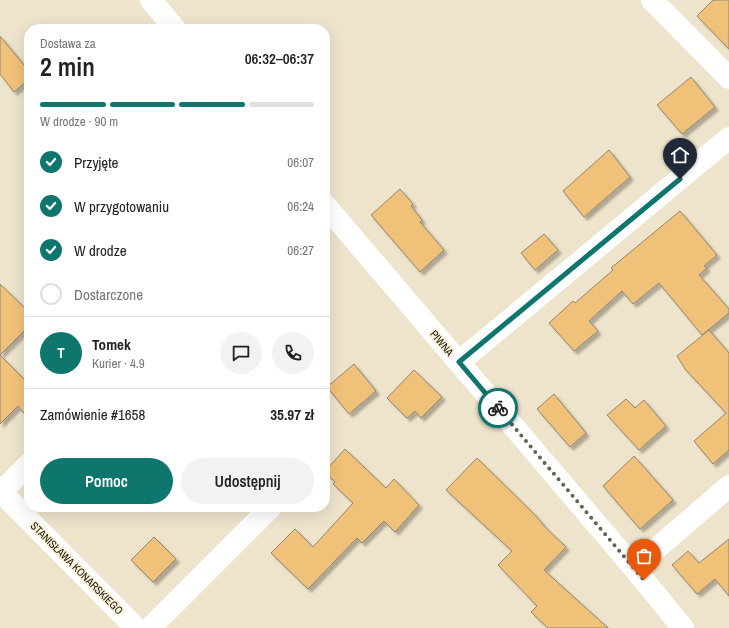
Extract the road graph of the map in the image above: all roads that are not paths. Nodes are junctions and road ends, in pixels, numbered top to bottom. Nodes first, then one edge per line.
1 (151, 0) edge
2 (652, 0) edge
3 (171, 24) edge
4 (729, 78) edge
5 (729, 138) edge
6 (330, 211) edge
7 (459, 362) junction
8 (24, 469) edge
9 (729, 486) edge
10 (0, 492) edge
11 (266, 512) edge
12 (634, 568) junction
13 (136, 628) edge
14 (150, 628) edge
15 (683, 628) edge

1 - 3 street
2 - 4 street
5 - 7 street
6 - 7 street, PIWNA
7 - 12 street, PIWNA
8 - 10 street
9 - 12 street
10 - 13 street, STANISŁAWA KONARSKIEGO
11 - 14 street
12 - 15 street, PIWNA

